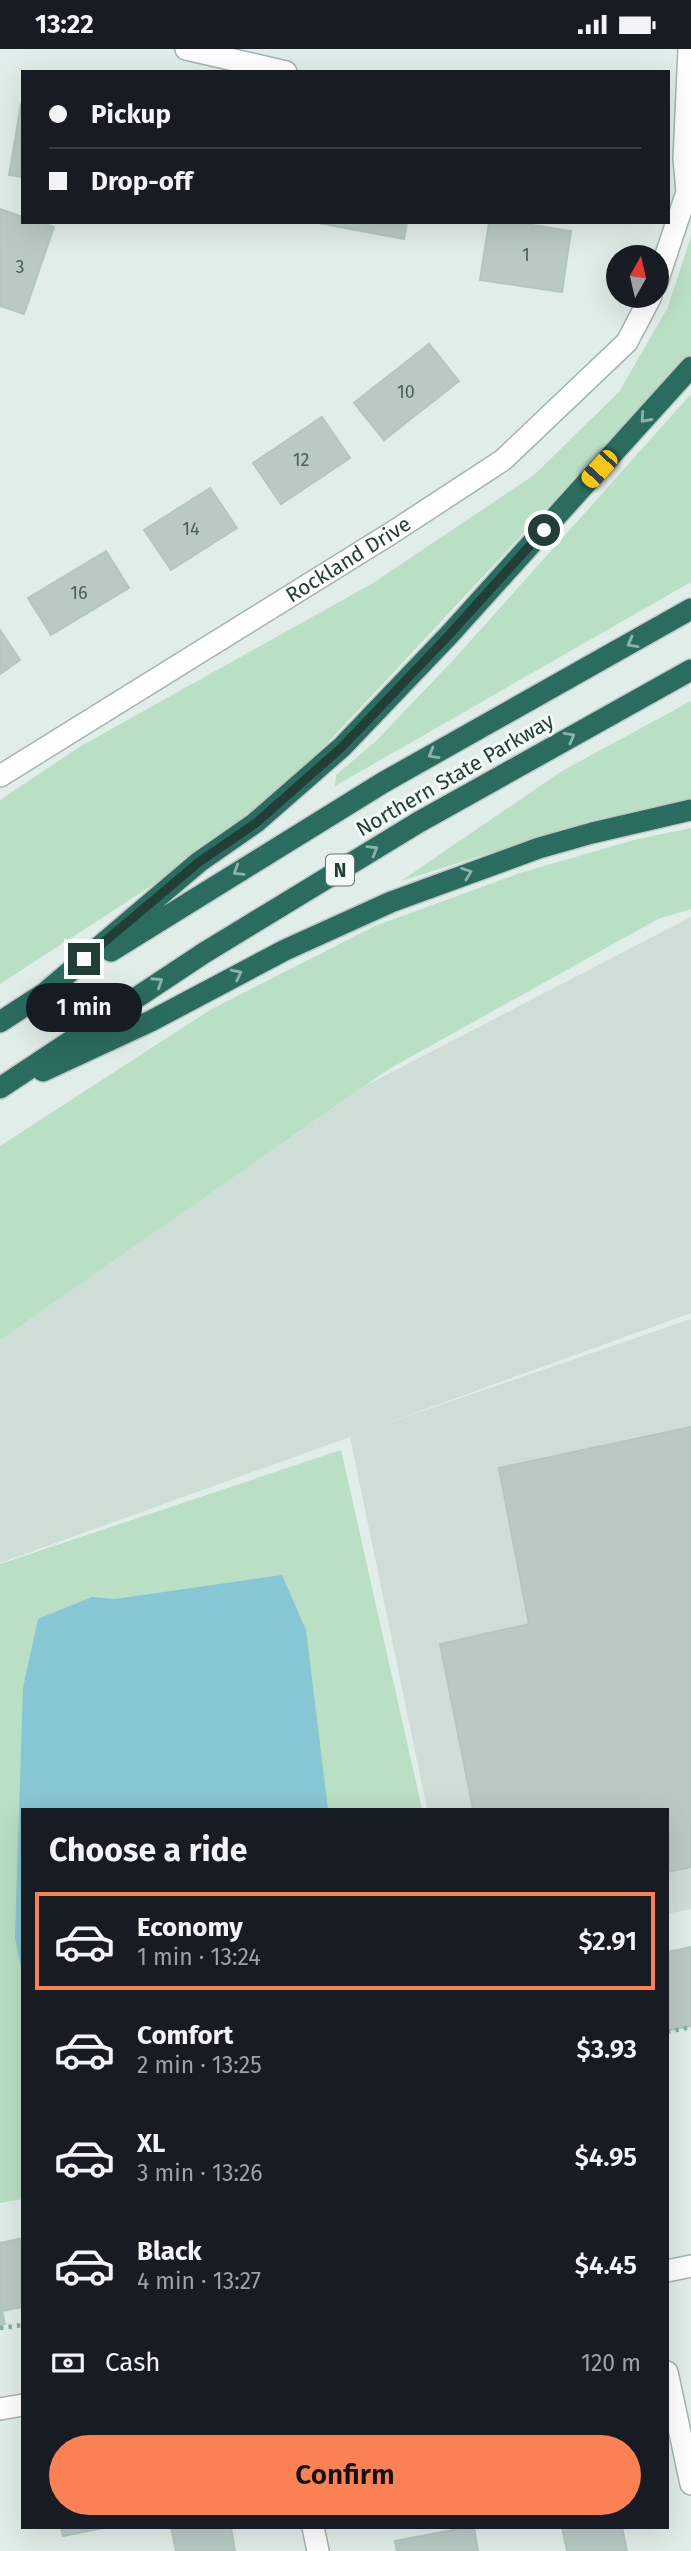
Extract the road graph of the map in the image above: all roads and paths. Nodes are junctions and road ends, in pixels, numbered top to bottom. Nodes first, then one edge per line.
1 (186, 49) edge
2 (689, 49) edge
3 (277, 70) edge
4 (676, 157) edge
5 (669, 246) edge
6 (645, 308) edge
7 (691, 367) edge
8 (691, 609) edge
9 (691, 670) edge
10 (0, 776) edge
11 (691, 810) edge
12 (46, 992) junction
13 (0, 1022) edge
14 (0, 1090) edge
15 (691, 2027) edge
16 (669, 2032) edge
17 (691, 2266) edge
18 (669, 2271) edge
19 (21, 2325) edge
20 (0, 2328) edge
21 (669, 2381) edge
22 (21, 2405) edge
23 (0, 2409) edge
24 (691, 2484) edge
25 (313, 2529) edge
26 (318, 2551) edge

1 - 3 street
2 - 4 street
4 - 5 street
6 - 10 street, Rockland Drive
7 -> 12 highway
8 -> 12 highway, Northern State Parkway / N
14 -> 9 highway, Northern State Parkway / N
14 -> 11 highway
12 - 13 highway, Northern State Parkway / N
15 - 16 path
17 - 18 street
19 - 20 path
21 - 24 street
22 - 23 street
25 - 26 street

